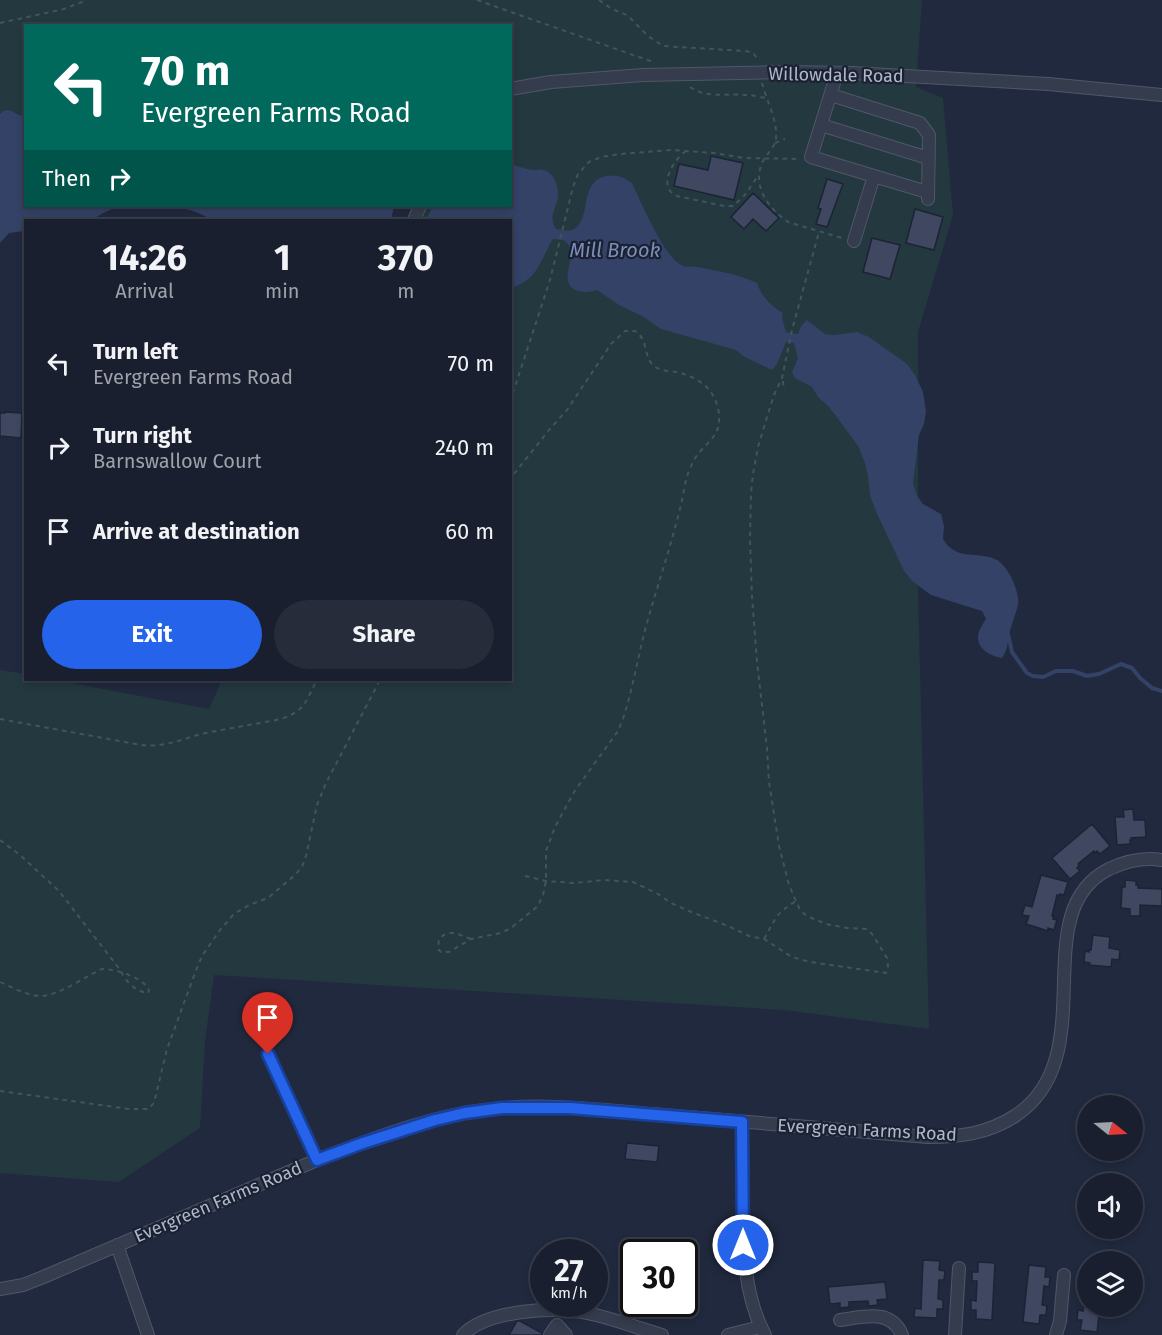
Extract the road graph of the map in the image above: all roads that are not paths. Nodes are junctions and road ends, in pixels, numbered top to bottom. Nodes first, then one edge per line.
1 (837, 73) junction
2 (512, 89) edge
3 (831, 95) junction
4 (1162, 95) edge
5 (821, 125) junction
6 (928, 158) junction
7 (874, 176) junction
8 (854, 242) road end
9 (1162, 860) edge
10 (268, 1054) dead end
11 (742, 1122) junction
12 (317, 1160) junction
13 (117, 1245) junction
14 (959, 1268) dead end
15 (1064, 1275) dead end
16 (0, 1289) edge
17 (530, 1312) edge
18 (601, 1317) edge
19 (840, 1320) dead end
20 (554, 1330) edge
21 (763, 1331) edge
22 (148, 1335) edge
23 (463, 1335) edge
24 (566, 1335) edge
25 (662, 1335) edge
26 (728, 1335) edge
27 (902, 1335) edge
28 (955, 1335) edge
29 (1056, 1335) edge

1 - 2 street, Willowdale Road
1 - 3 street
1 - 4 street, Willowdale Road
3 - 5 street
3 - 6 street
5 - 6 street
5 - 7 street
6 - 7 street
7 - 8 street
9 - 11 street, Evergreen Farms Road
10 - 12 street
11 - 12 street, Evergreen Farms Road
11 - 21 street
12 - 13 street, Evergreen Farms Road
13 - 16 street, Evergreen Farms Road
13 - 22 street
14 - 28 street
15 - 29 street
17 - 23 street
18 - 25 street
19 - 27 street
20 - 24 street
21 - 26 street

